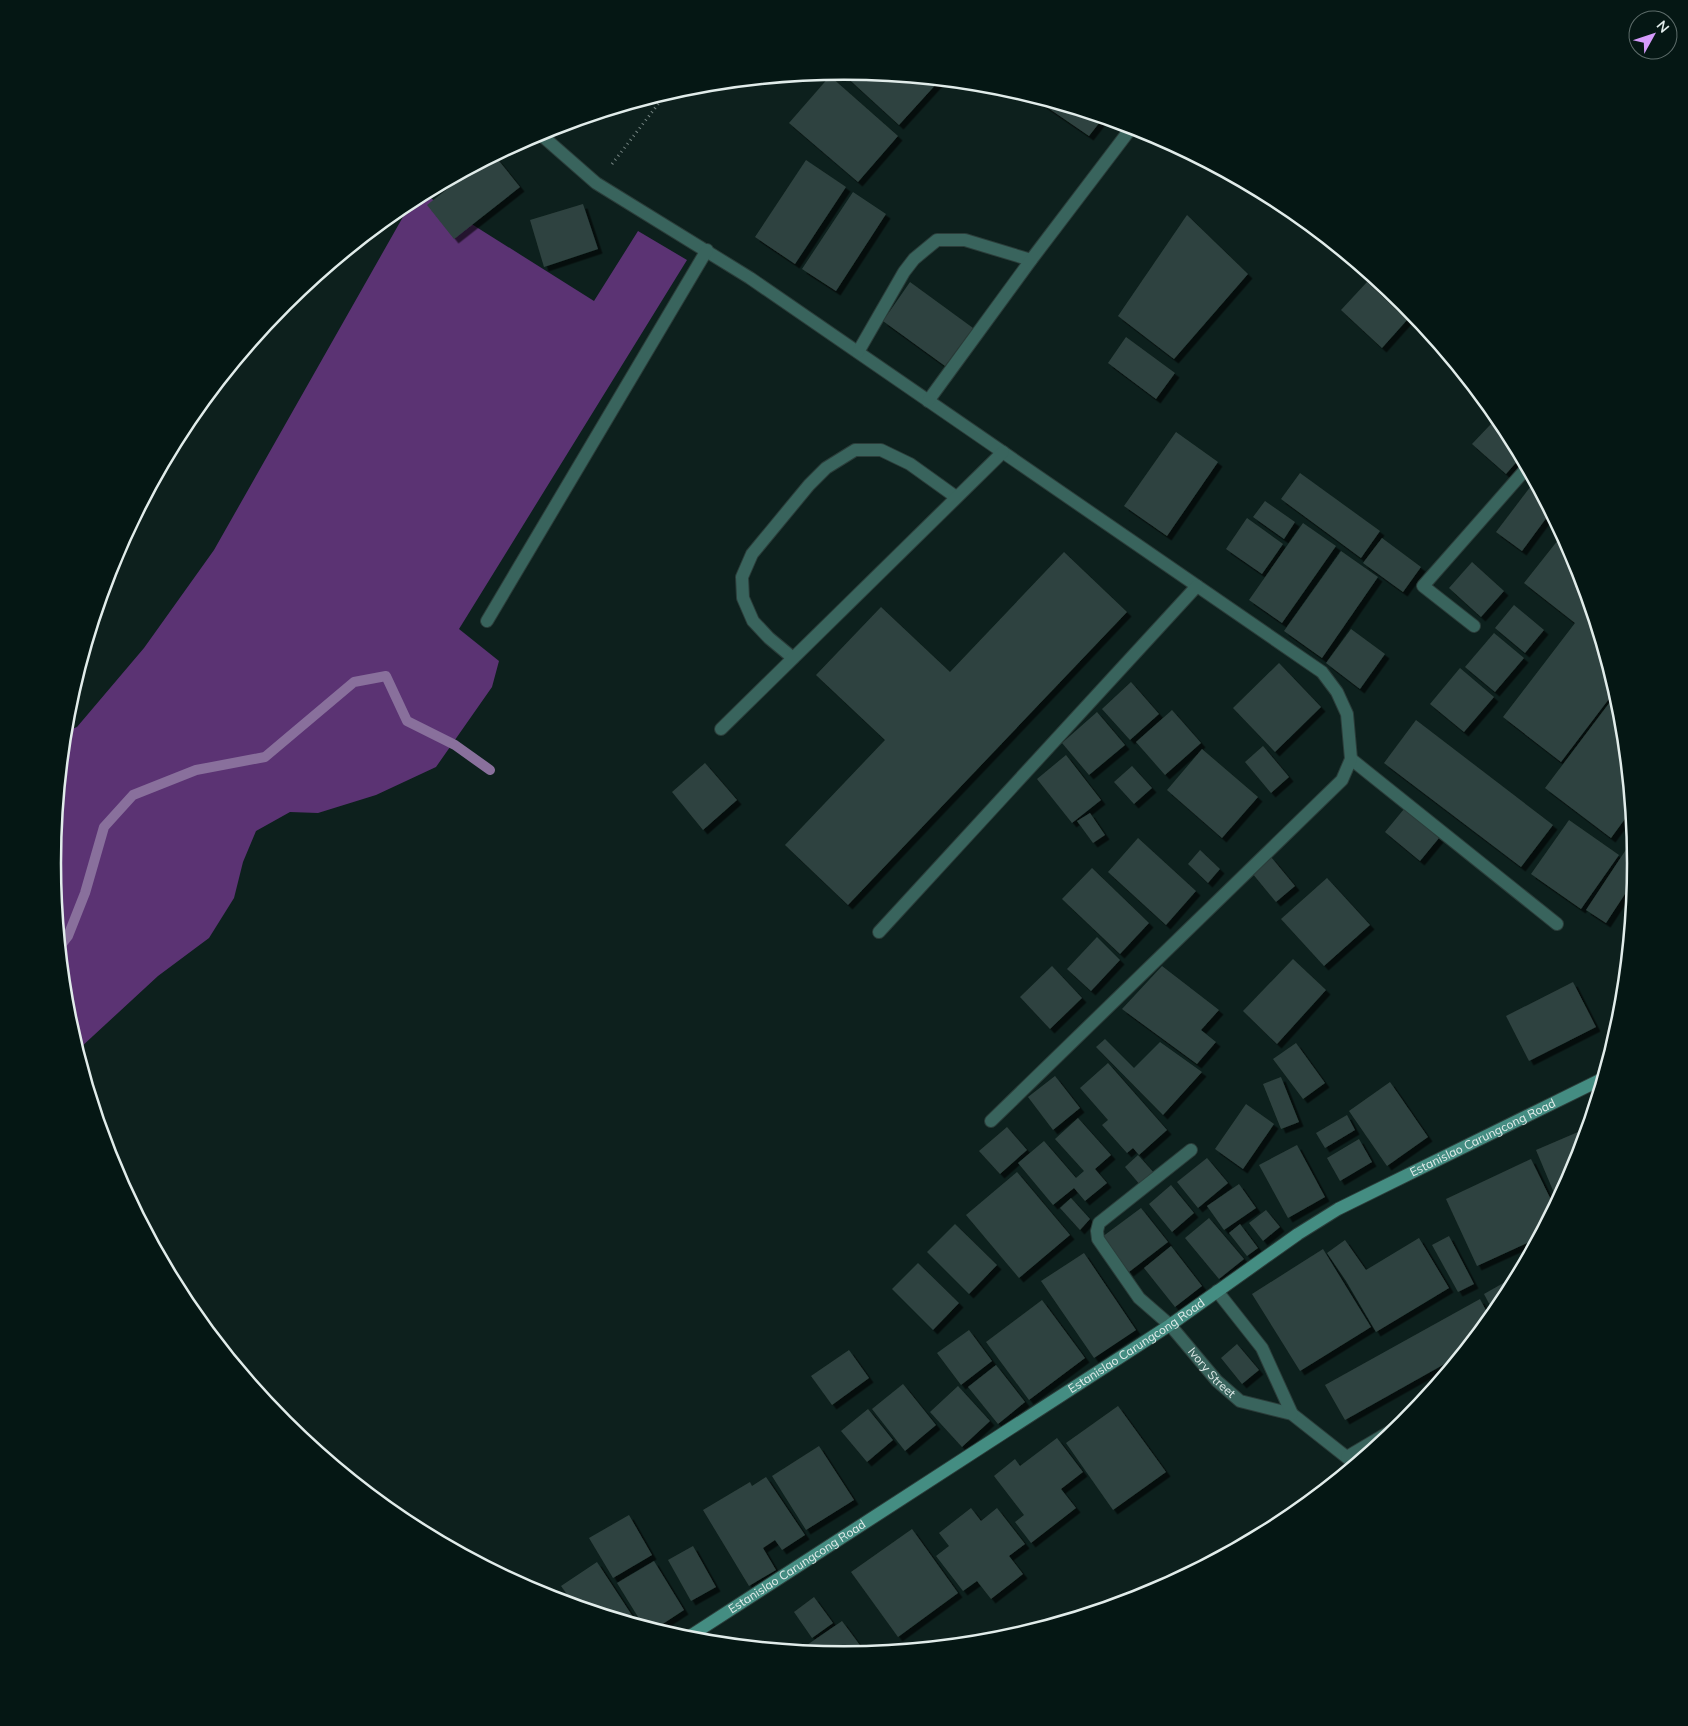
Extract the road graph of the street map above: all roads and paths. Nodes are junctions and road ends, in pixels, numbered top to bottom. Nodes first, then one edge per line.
1 (659, 103) edge
2 (1127, 134) edge
3 (546, 139) edge
4 (596, 183) junction
5 (707, 250) junction
6 (1031, 260) junction
7 (858, 352) junction
8 (928, 401) junction
9 (1003, 452) junction
10 (1523, 473) edge
11 (956, 498) junction
12 (1197, 586) junction
13 (487, 621) dead end
14 (1474, 626) dead end
15 (793, 658) junction
16 (721, 728) dead end
17 (1351, 759) junction
18 (1557, 924) dead end
19 (879, 932) dead end
20 (1595, 1082) edge
21 (991, 1121) dead end
22 (1191, 1150) dead end
23 (1216, 1291) junction
24 (1170, 1325) junction
25 (1292, 1414) junction
26 (1351, 1460) edge
27 (696, 1632) edge

1 - 4 path
2 - 6 street
3 - 4 street
4 - 5 street
5 - 7 street
5 - 13 street
6 - 7 street
6 - 8 street
7 - 8 street
8 - 9 street
9 - 11 street
9 - 12 street
10 - 14 street
11 - 15 street
11 - 15 street
12 - 17 street
12 - 19 street
15 - 16 street
17 - 18 street
17 - 21 street
20 - 23 street, Estanislao Carungcong Road
22 - 24 street, Ivory Street
23 - 24 street, Estanislao Carungcong Road
23 - 25 street, Ivory Street
24 - 25 street, Ivory Street
24 - 27 street, Estanislao Carungcong Road
25 - 26 street, Ivory Street

